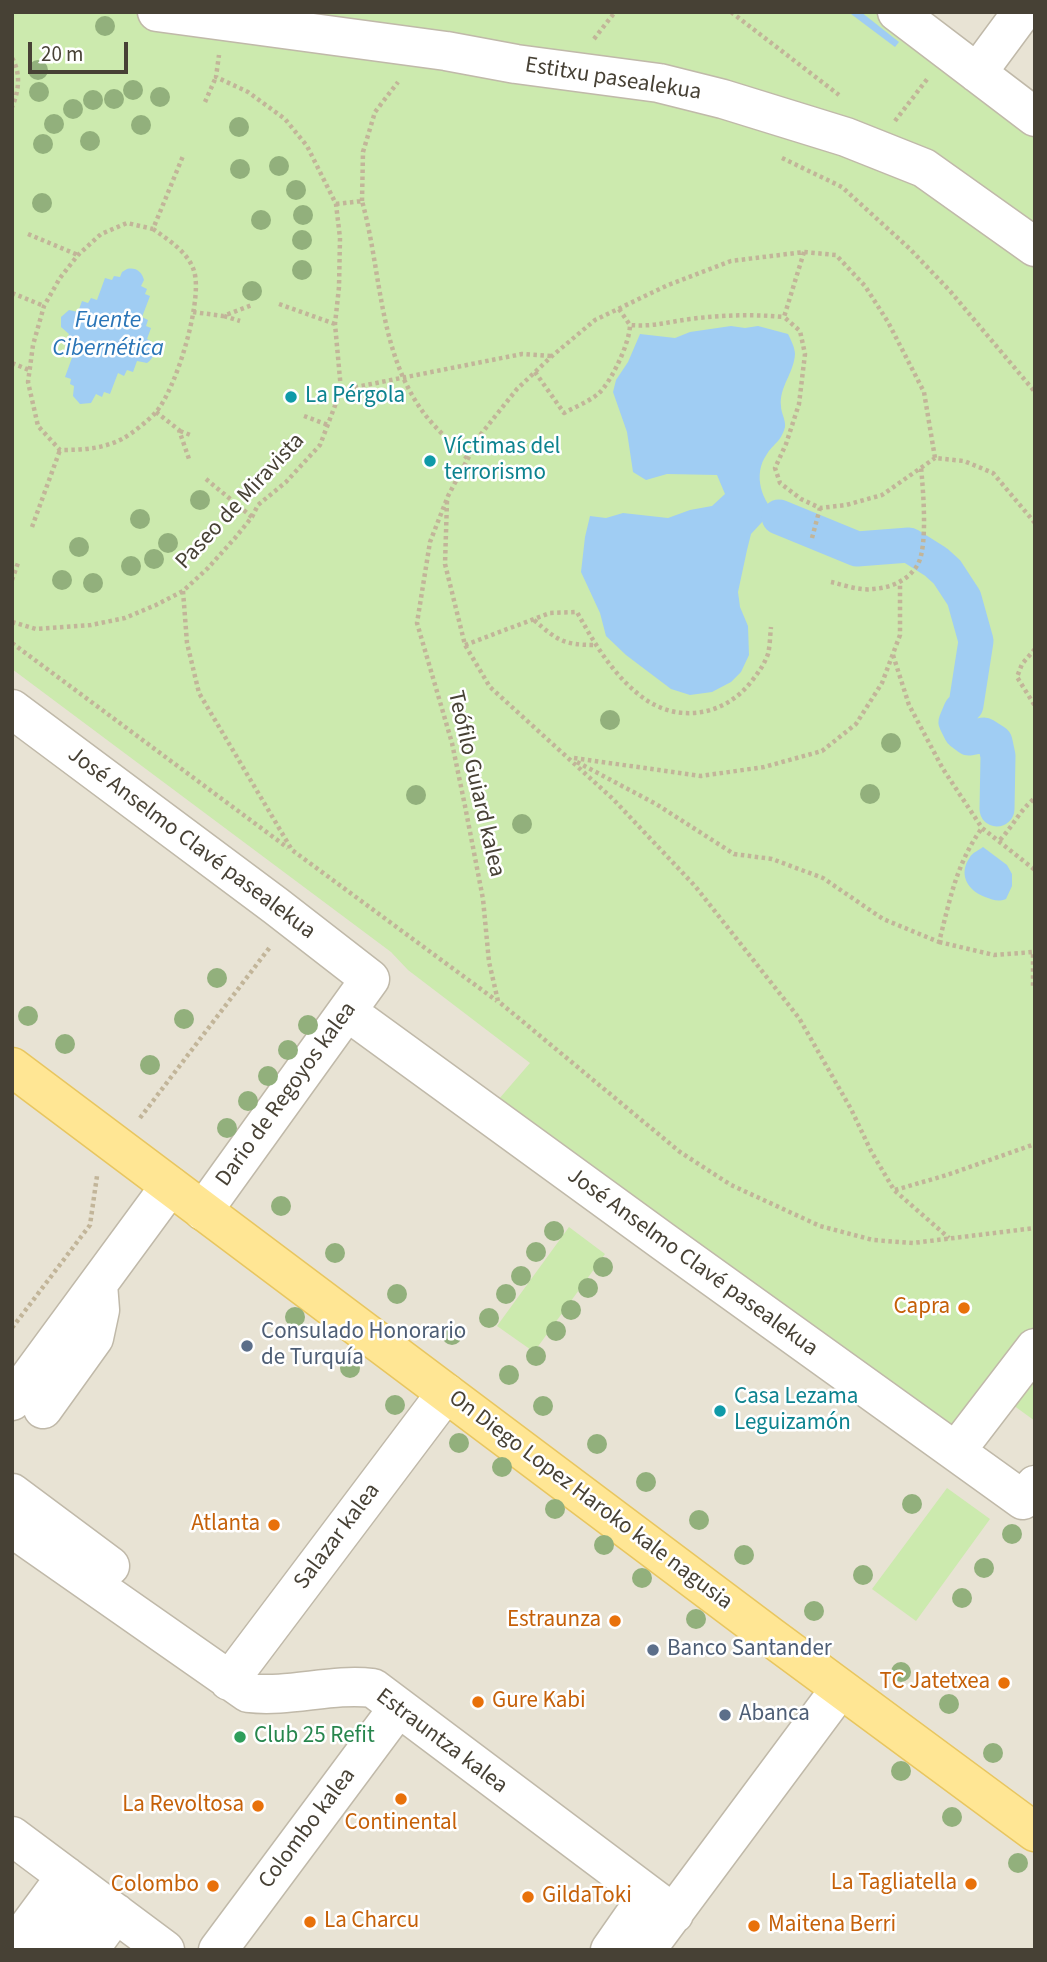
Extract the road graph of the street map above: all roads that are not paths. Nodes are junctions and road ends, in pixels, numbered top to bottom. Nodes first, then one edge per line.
1 (157, 12) edge
2 (897, 12) edge
3 (1022, 12) edge
4 (963, 62) junction
5 (1035, 117) edge
6 (1035, 247) edge
7 (12, 709) edge
8 (370, 979) joint
9 (363, 1023) dead end
10 (12, 1067) edge
11 (170, 1186) junction
12 (203, 1210) junction
13 (1035, 1348) edge
14 (446, 1393) junction
15 (28, 1405) edge
16 (956, 1451) junction
17 (1029, 1492) edge
18 (12, 1493) edge
19 (12, 1528) edge
20 (111, 1567) dead end
21 (229, 1681) junction
22 (840, 1689) junction
23 (398, 1708) junction
24 (1035, 1832) edge
25 (12, 1836) edge
26 (92, 1895) junction
27 (674, 1914) junction
28 (640, 1933) edge
29 (12, 1950) edge
30 (55, 1950) edge
31 (89, 1950) edge
32 (165, 1950) edge
33 (218, 1950) edge
34 (610, 1950) edge

1 - 6 street, Estitxu pasealekua
2 - 4 street
3 - 4 street
4 - 5 street
7 - 8 street, José Anselmo Clavé pasealekua
8 - 12 street, Dario de Regoyos kalea
9 - 16 street, José Anselmo Clavé pasealekua
10 - 11 main road, On Diego Lopez Haroko kale nagusia
11 - 12 main road, On Diego Lopez Haroko kale nagusia
11 - 15 street
12 - 14 main road, On Diego Lopez Haroko kale nagusia
13 - 16 street
14 - 21 street, Salazar kalea
14 - 22 main road, On Diego Lopez Haroko kale nagusia
16 - 17 street, José Anselmo Clavé pasealekua
18 - 20 street
19 - 21 street, Estrauntza kalea
21 - 23 street, Estrauntza kalea
22 - 24 main road, On Diego Lopez Haroko kale nagusia
22 - 27 street
23 - 27 street, Estrauntza kalea
23 - 33 street, Colombo kalea
25 - 26 street
26 - 29 street
26 - 30 street
26 - 31 street
26 - 32 street
27 - 28 street
28 - 34 street

